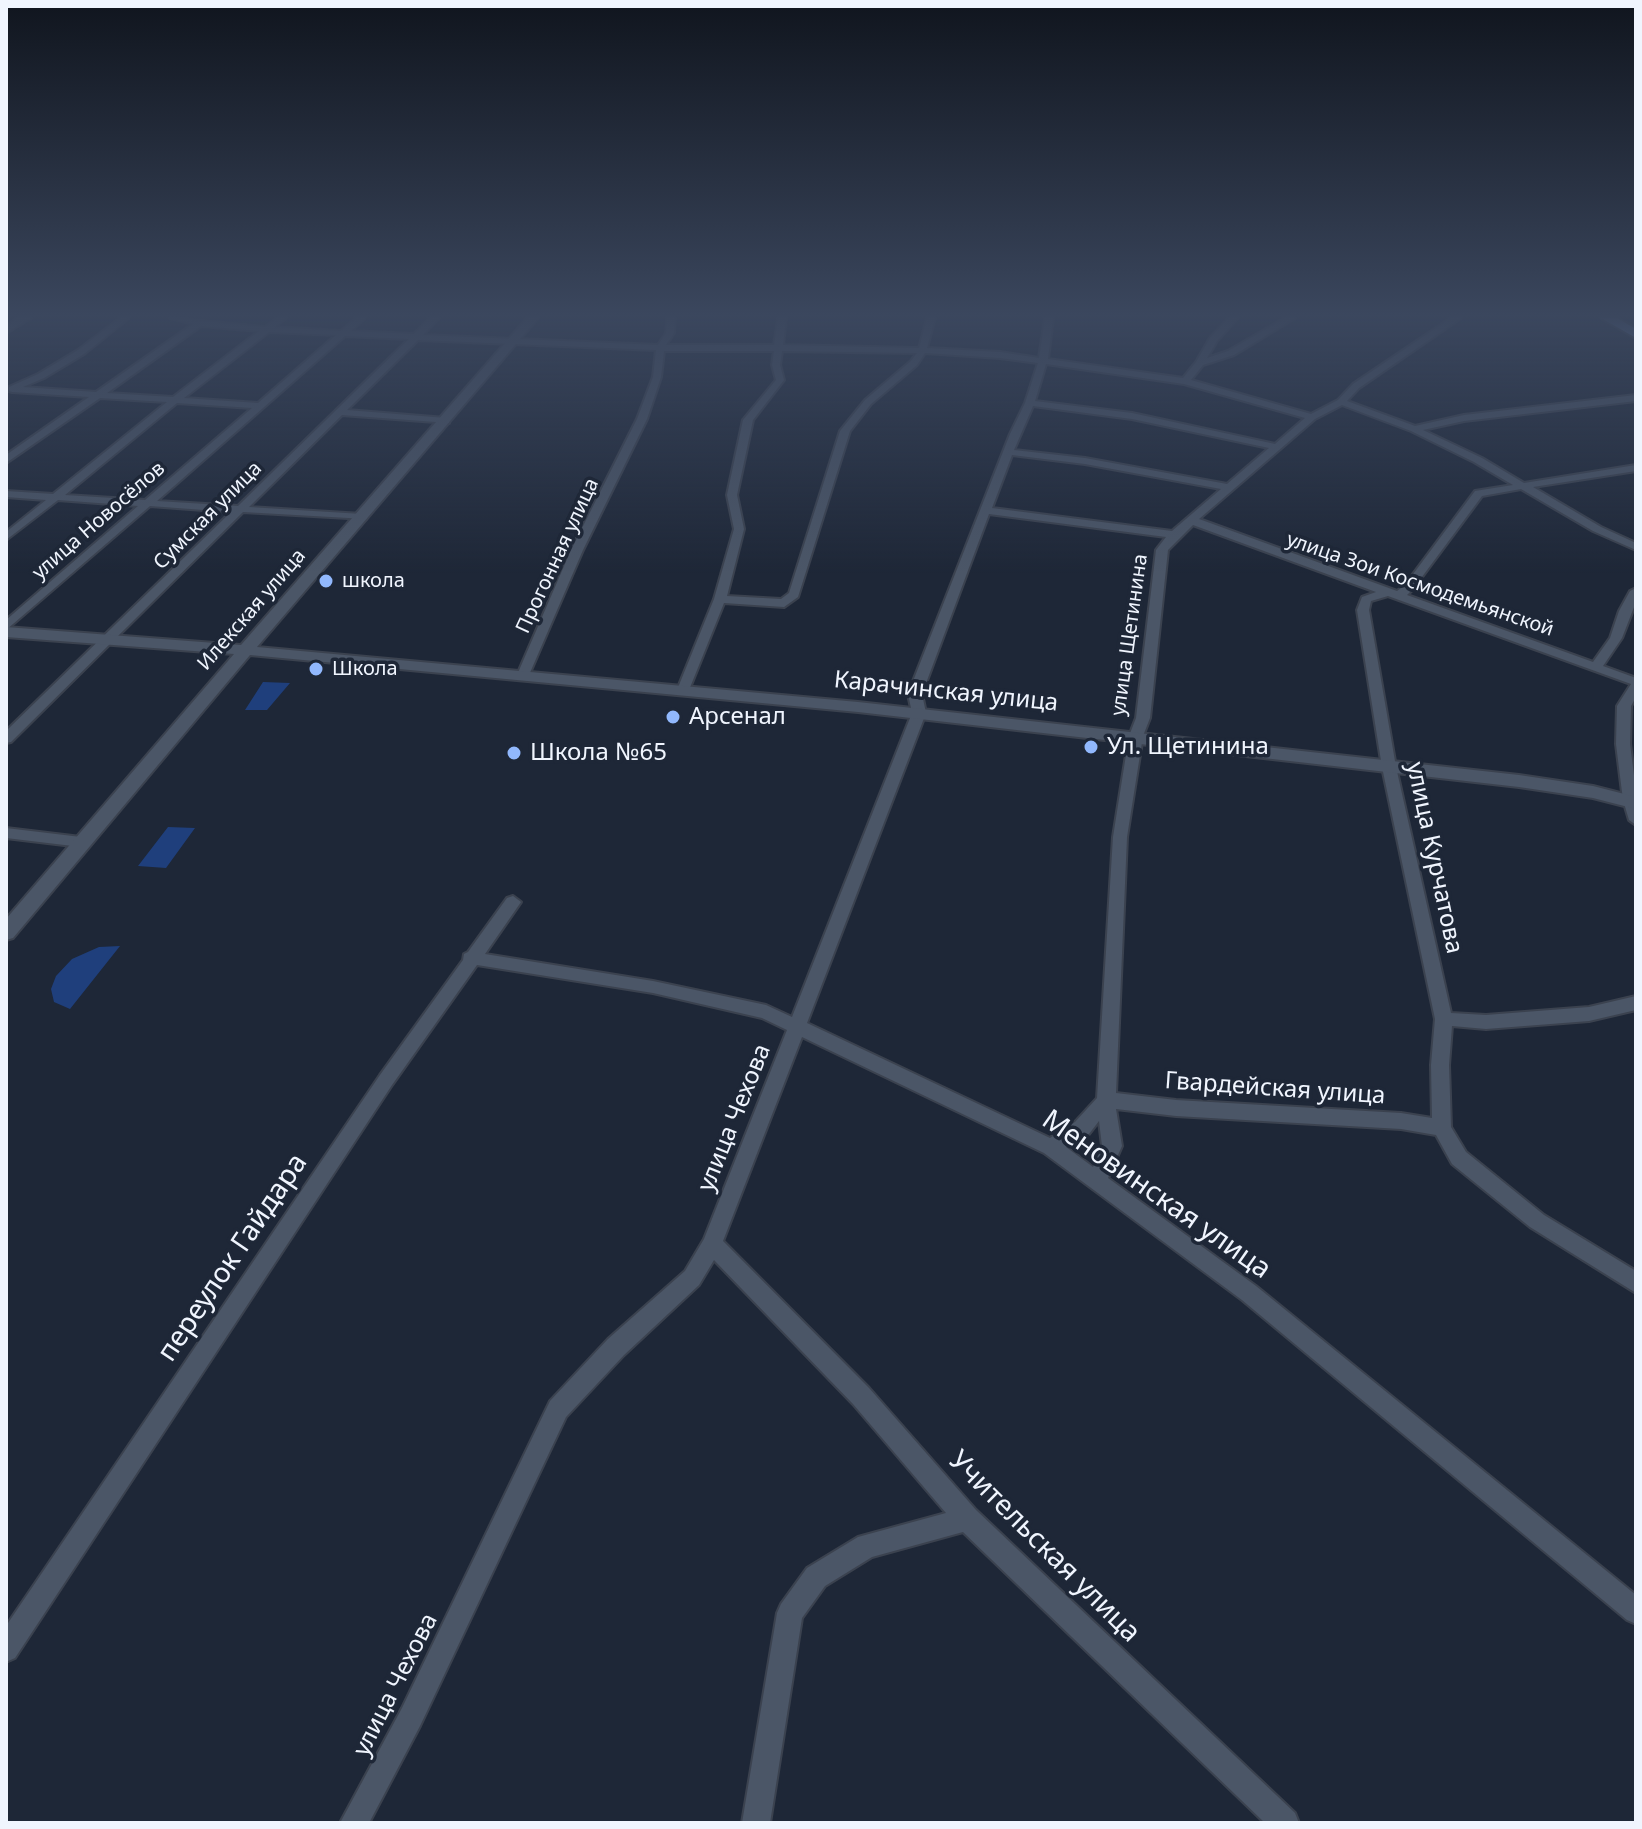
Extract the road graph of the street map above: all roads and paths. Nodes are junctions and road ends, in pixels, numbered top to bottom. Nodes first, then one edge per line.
1 (87, 403) edge
2 (171, 403) edge
3 (215, 403) edge
4 (265, 403) edge
5 (349, 403) edge
6 (461, 403) edge
7 (648, 403) edge
8 (761, 403) edge
9 (867, 403) edge
10 (1030, 403) edge
11 (1033, 403) edge
12 (1264, 403) edge
13 (1338, 403) edge
14 (1345, 403) edge
15 (1590, 403) edge
16 (262, 406) junction
17 (340, 412) junction
18 (1312, 417) junction
19 (446, 421) junction
20 (1414, 429) junction
21 (1277, 447) junction
22 (1010, 452) junction
23 (6, 460) edge
24 (1636, 468) edge
25 (1520, 486) junction
26 (1231, 488) junction
27 (6, 494) edge
28 (57, 496) junction
29 (148, 502) junction
30 (240, 509) junction
31 (988, 511) junction
32 (362, 517) junction
33 (1193, 521) junction
34 (1174, 535) junction
35 (6, 537) edge
36 (1636, 547) edge
37 (1360, 580) junction
38 (1636, 591) edge
39 (1395, 592) junction
40 (720, 599) junction
41 (1366, 599) junction
42 (6, 629) edge
43 (110, 640) junction
44 (247, 650) junction
45 (1597, 666) junction
46 (523, 675) junction
47 (1636, 684) edge
48 (683, 690) junction
49 (919, 713) junction
50 (1136, 736) junction
51 (6, 739) edge
52 (1389, 767) junction
53 (1633, 802) edge
54 (1636, 820) edge
55 (6, 833) edge
56 (81, 842) junction
57 (513, 902) dead end
58 (6, 933) edge
59 (470, 958) junction
60 (1636, 1003) edge
61 (1444, 1019) junction
62 (798, 1029) junction
63 (1106, 1100) junction
64 (1442, 1128) junction
65 (1051, 1147) junction
66 (1096, 1182) junction
67 (712, 1244) junction
68 (1636, 1283) edge
69 (967, 1519) junction
70 (1636, 1611) edge
71 (6, 1649) edge
72 (354, 1823) edge
73 (756, 1823) edge
74 (1285, 1823) edge

1 - 23 street
2 - 28 street
3 - 16 street
4 - 16 street, улица Новосёлов
5 - 17 street, Сумская улица
6 - 19 street, Илекская улица
7 - 46 street, Прогонная улица
8 - 40 street
9 - 40 street
10 - 22 street, улица Чехова
11 - 21 street
12 - 18 street
13 - 18 street, улица Щетинина
14 - 20 street
15 - 20 street
16 - 29 street, улица Новосёлов
17 - 19 street
17 - 30 street, Сумская улица
18 - 21 street, улица Щетинина
19 - 32 street, Илекская улица
20 - 25 street
21 - 26 street, улица Щетинина
22 - 26 street
22 - 31 street, улица Чехова
24 - 25 street
25 - 36 street
25 - 39 street
26 - 33 street, улица Щетинина
27 - 28 street
28 - 29 street
28 - 35 street
29 - 30 street
29 - 42 street, улица Новосёлов
30 - 32 street
30 - 43 street, Сумская улица
31 - 34 street
31 - 49 street, улица Чехова
32 - 44 street, Илекская улица
33 - 34 street, улица Щетинина
33 - 37 street, улица Зои Космодемьянской
34 - 50 street, улица Щетинина
37 - 39 street, улица Зои Космодемьянской
37 - 41 street, улица Курчатова
38 - 45 street
39 - 41 street
39 - 45 street, улица Зои Космодемьянской
40 - 48 street
41 - 52 street, улица Курчатова
42 - 43 street, Карачинская улица
43 - 44 street, Карачинская улица
43 - 51 street, Сумская улица
44 - 46 street, Карачинская улица
44 - 56 street, Илекская улица
45 - 47 street, улица Зои Космодемьянской
46 - 48 street, Карачинская улица
47 - 53 street
48 - 49 street, Карачинская улица
49 - 50 street, Карачинская улица
49 - 62 street, улица Чехова
50 - 52 street, Карачинская улица
50 - 63 street, улица Щетинина
52 - 53 street, Карачинская улица
52 - 61 street, улица Курчатова
53 - 54 street
55 - 56 street
56 - 58 street, Илекская улица
57 - 59 street, переулок Гайдара
59 - 62 street, Меновинская улица
59 - 71 street, переулок Гайдара
60 - 61 street
61 - 64 street, улица Курчатова
62 - 65 street, Меновинская улица
62 - 67 street, улица Чехова
63 - 64 street, Гвардейская улица
63 - 65 street
63 - 66 street, улица Щетинина
64 - 68 street
65 - 66 street, Меновинская улица
66 - 70 street, Меновинская улица
67 - 69 street, Учительская улица
67 - 72 street, улица Чехова
69 - 73 street
69 - 74 street, Учительская улица

